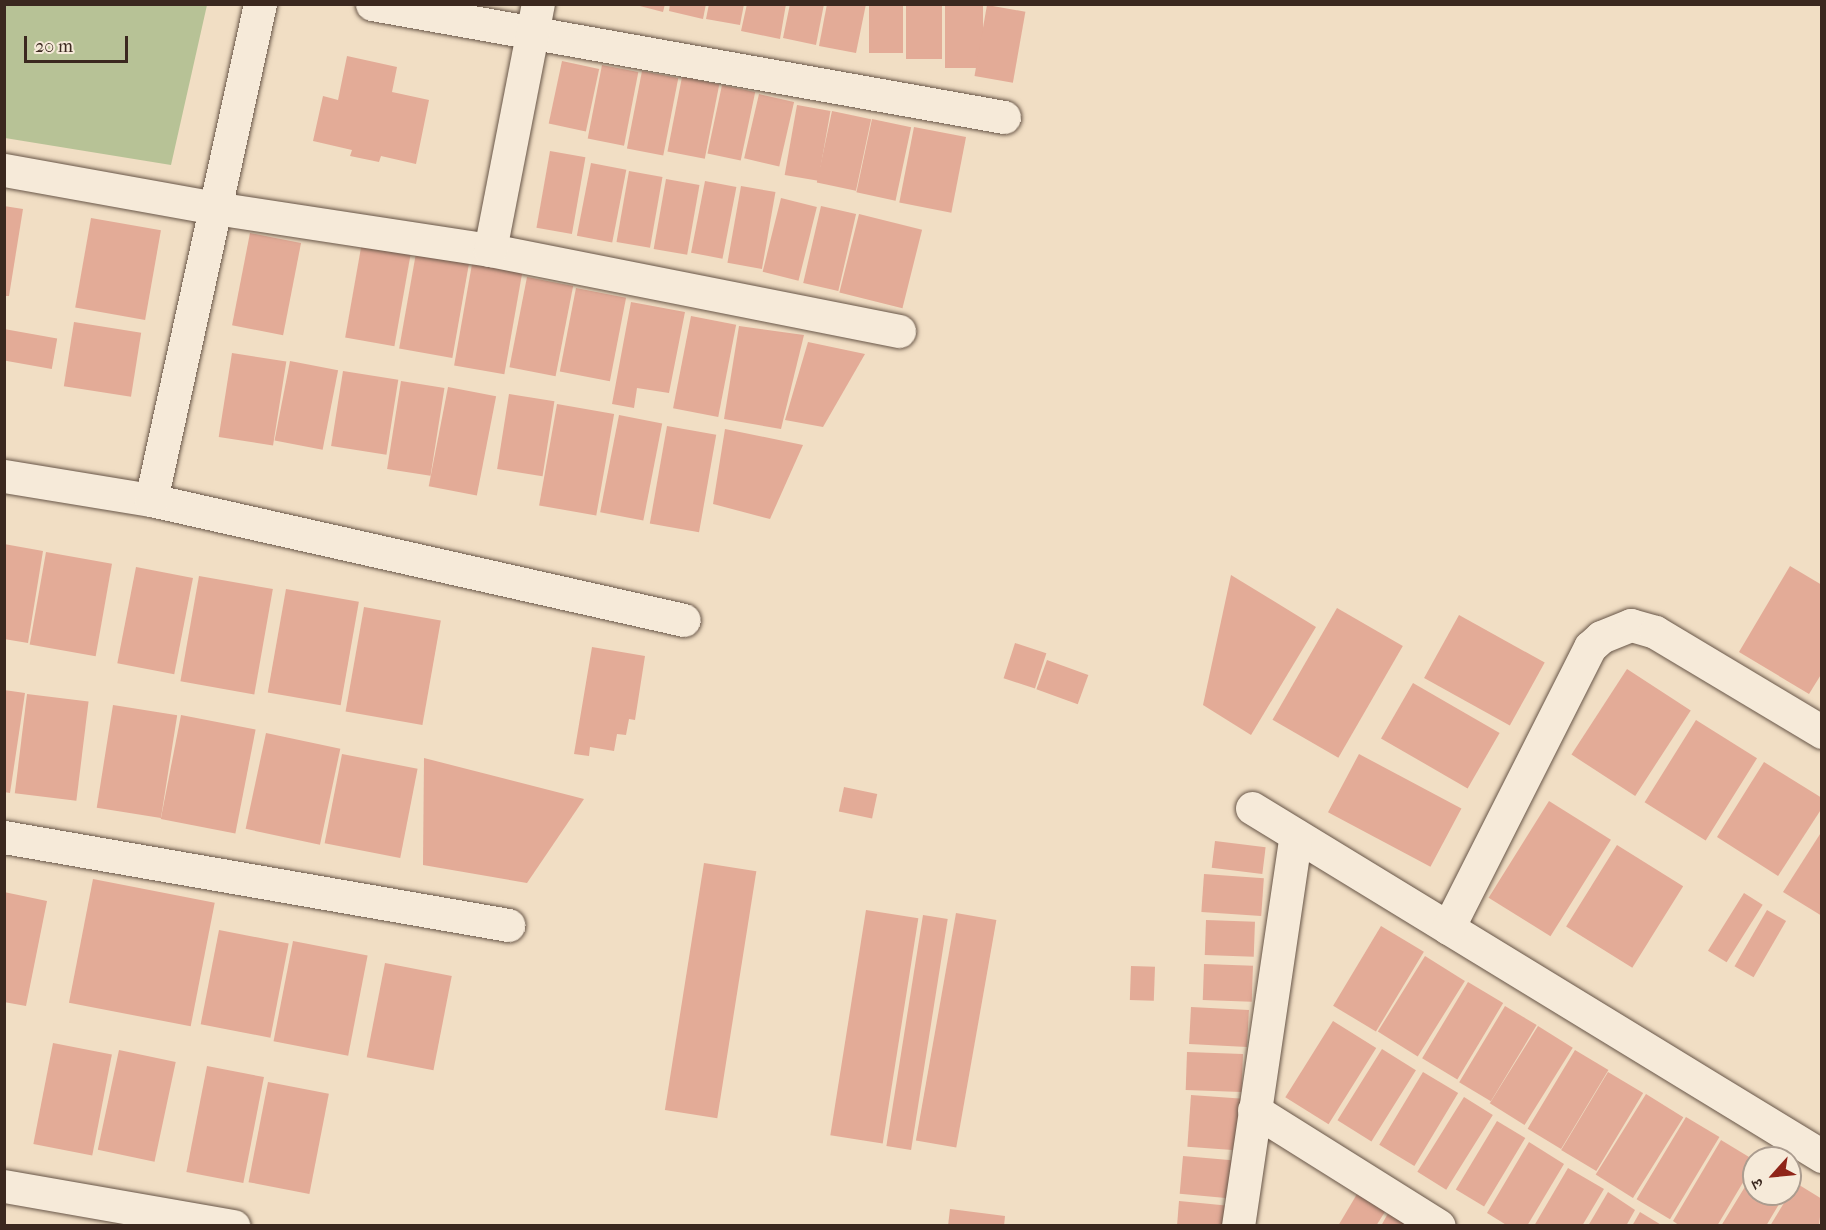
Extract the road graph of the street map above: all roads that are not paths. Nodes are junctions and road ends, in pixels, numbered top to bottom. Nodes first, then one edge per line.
1 (260, 4) edge
2 (372, 4) edge
3 (535, 18) edge
4 (1004, 117) dead end
5 (4, 170) edge
6 (215, 208) junction
7 (490, 250) junction
8 (899, 331) dead end
9 (4, 476) edge
10 (151, 500) junction
11 (684, 620) dead end
12 (1821, 732) edge
13 (1252, 808) dead end
14 (1296, 835) junction
15 (4, 837) edge
16 (508, 925) dead end
17 (1448, 928) junction
18 (1254, 1110) junction
19 (1821, 1156) edge
20 (4, 1186) edge
21 (234, 1226) edge
22 (1238, 1226) edge
23 (1439, 1226) edge

1 - 6 street
2 - 3 street
3 - 4 street
3 - 7 street
5 - 6 street
6 - 7 street
6 - 10 street
7 - 8 street
9 - 10 street
10 - 11 street
12 - 17 street
13 - 14 street
14 - 17 street
14 - 18 street
15 - 16 street
17 - 19 street
18 - 22 street
18 - 23 street
20 - 21 street

